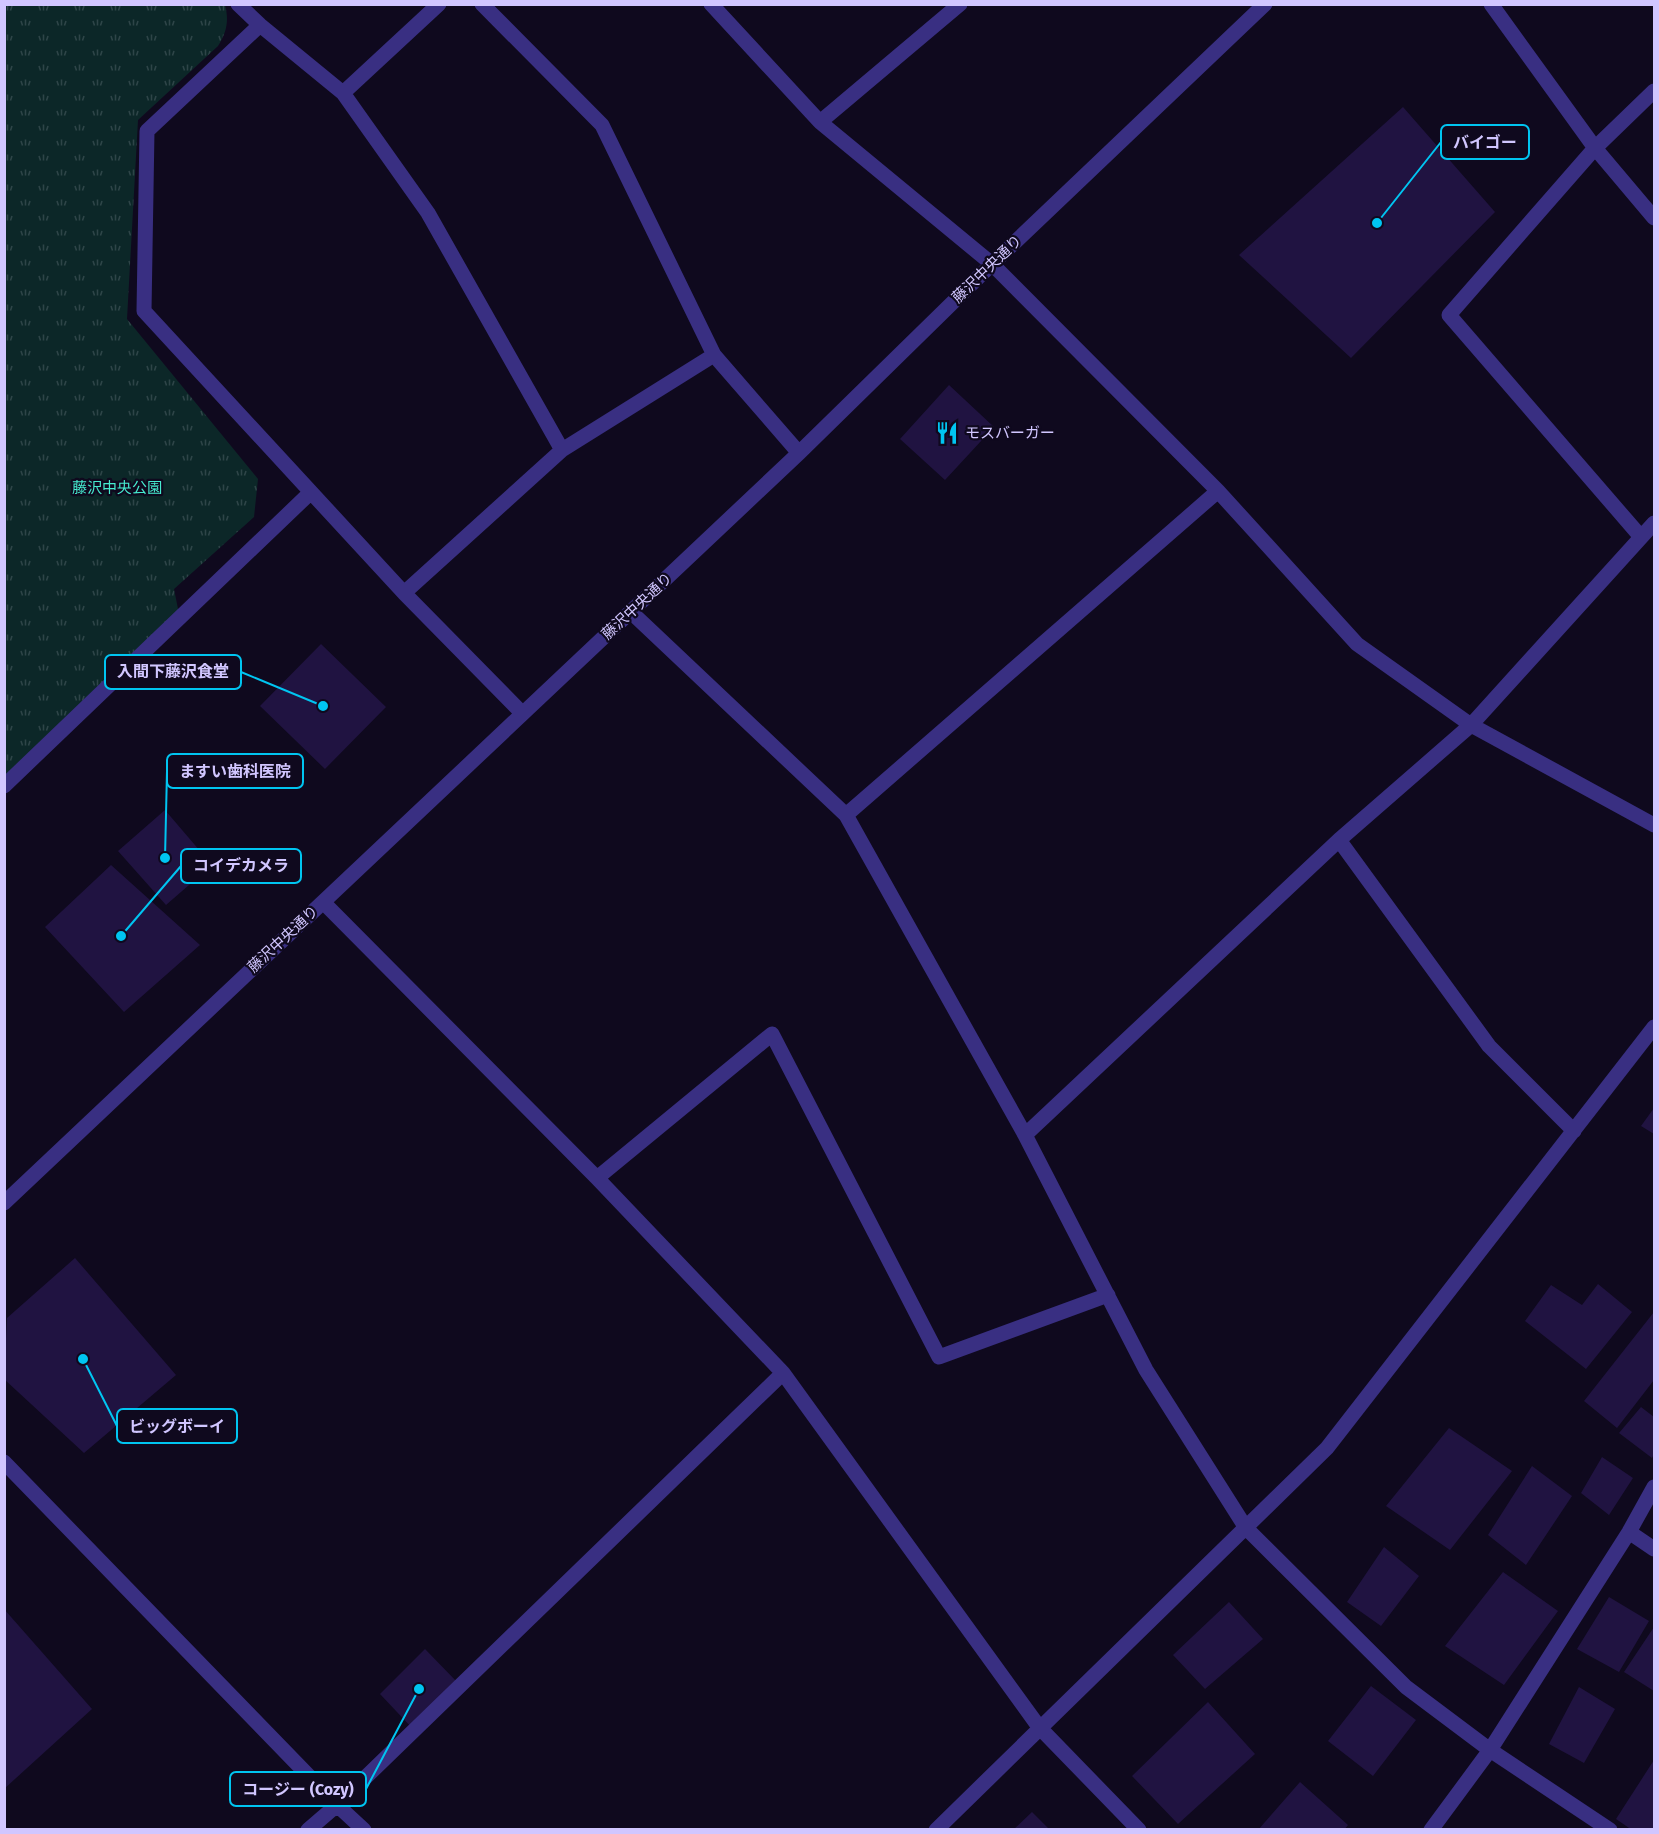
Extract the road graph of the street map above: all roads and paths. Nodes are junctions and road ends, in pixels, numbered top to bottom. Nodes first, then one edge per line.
1 (238, 4) edge
2 (439, 4) edge
3 (482, 4) edge
4 (711, 4) edge
5 (960, 4) edge
6 (1265, 4) edge
7 (1491, 4) edge
8 (260, 26) junction
9 (1654, 91) edge
10 (343, 93) junction
11 (820, 122) junction
12 (1595, 148) junction
13 (1654, 218) edge
14 (992, 264) junction
15 (714, 355) junction
16 (562, 450) junction
17 (799, 453) junction
18 (1218, 491) junction
19 (310, 493) junction
20 (1654, 523) edge
21 (1641, 537) junction
22 (404, 593) junction
23 (631, 612) junction
24 (522, 713) junction
25 (1471, 725) junction
26 (4, 786) edge
27 (846, 815) junction
28 (1654, 825) edge
29 (1339, 840) junction
30 (323, 902) junction
31 (1654, 1027) edge
32 (1574, 1131) junction
33 (1025, 1135) junction
34 (597, 1178) junction
35 (4, 1203) edge
36 (1108, 1295) junction
37 (783, 1373) junction
38 (4, 1462) edge
39 (1654, 1487) edge
40 (1246, 1528) junction
41 (1629, 1532) junction
42 (1654, 1549) edge
43 (1039, 1727) junction
44 (1490, 1750) junction
45 (337, 1805) junction
46 (308, 1830) edge
47 (364, 1830) edge
48 (936, 1830) edge
49 (1139, 1830) edge
50 (1431, 1830) edge
51 (1610, 1830) edge

1 - 8 street
2 - 10 street
3 - 15 street
4 - 11 street
5 - 11 street
6 - 14 street, 藤沢中央通り
7 - 12 street
8 - 10 street
8 - 19 street
9 - 12 street
10 - 16 street
11 - 14 street
12 - 13 street
12 - 21 street
14 - 17 street, 藤沢中央通り
14 - 18 street
15 - 16 street
15 - 17 street
16 - 22 street
17 - 23 street, 藤沢中央通り
18 - 25 street
18 - 27 street
19 - 22 street
19 - 26 street
20 - 21 street
21 - 25 street
22 - 24 street
23 - 24 street, 藤沢中央通り
23 - 27 street
24 - 30 street, 藤沢中央通り
25 - 28 street
25 - 29 street
27 - 33 street
29 - 32 street
29 - 33 street
30 - 34 street
30 - 35 street, 藤沢中央通り
31 - 32 street
32 - 40 street
33 - 36 street
34 - 36 street
34 - 37 street
36 - 40 street
37 - 43 street
37 - 45 street
38 - 45 street
39 - 41 street
40 - 43 street
40 - 44 street
41 - 42 street
41 - 44 street
43 - 48 street
43 - 49 street
44 - 50 street
44 - 51 street
45 - 46 street
45 - 47 street

